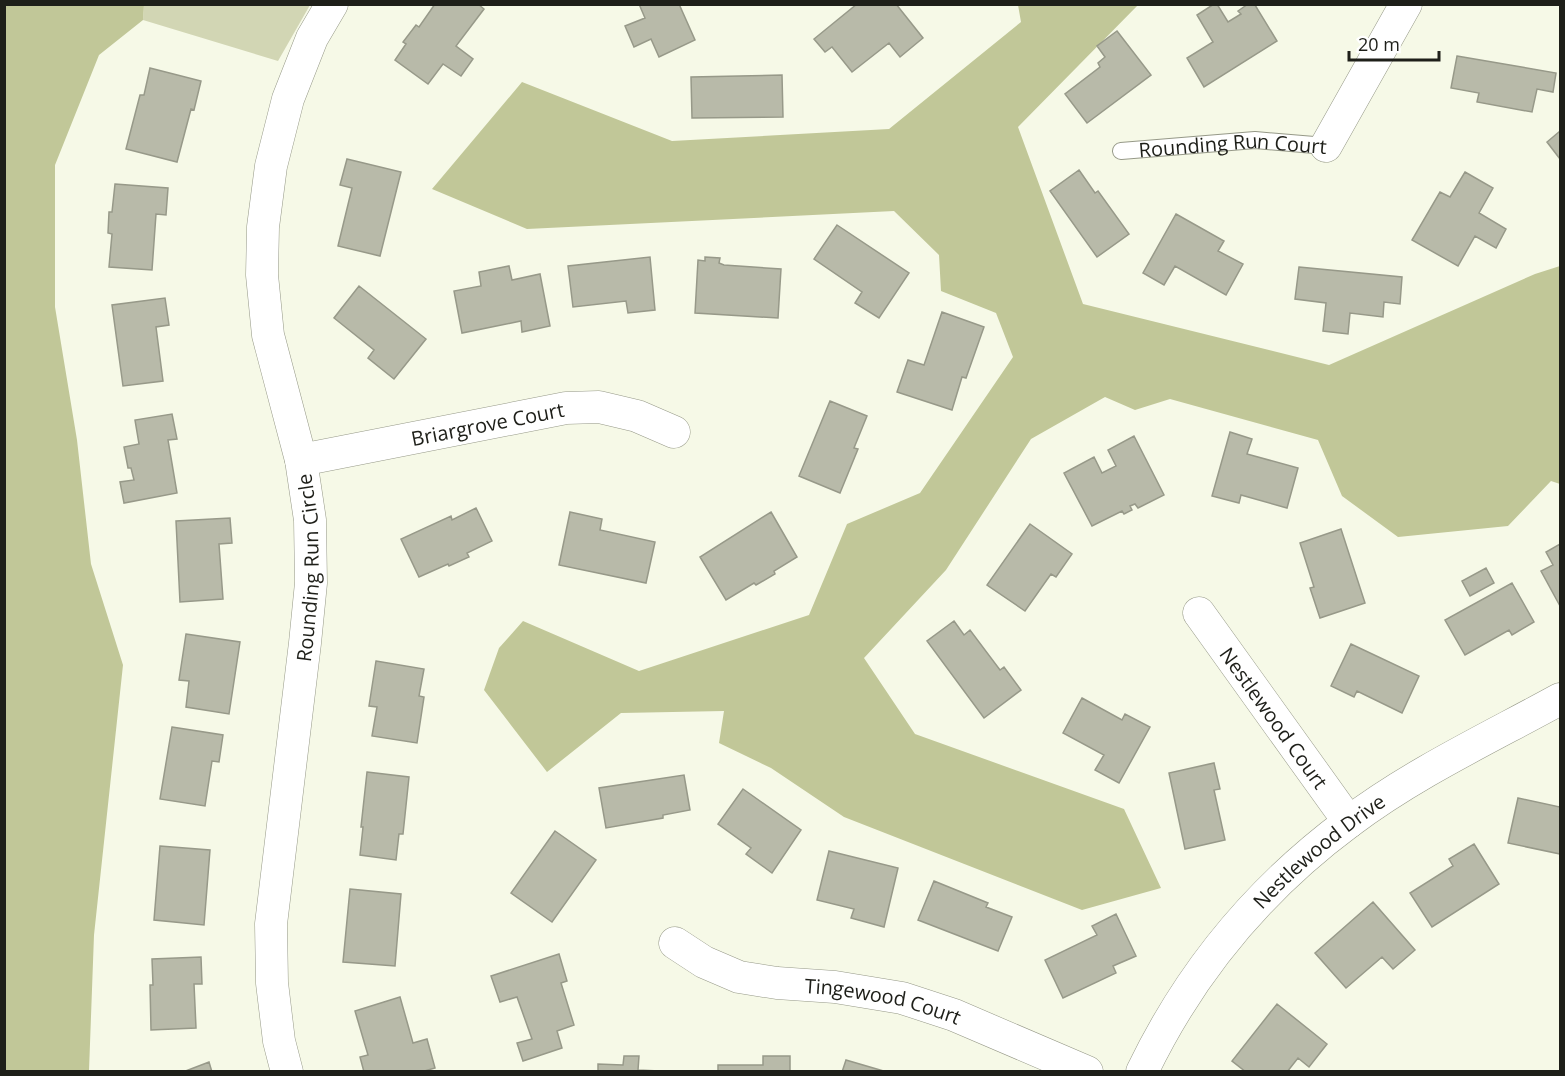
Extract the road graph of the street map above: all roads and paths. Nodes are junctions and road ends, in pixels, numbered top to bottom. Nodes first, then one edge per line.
1 (332, 4) edge
2 (1406, 4) edge
3 (1326, 146) joint
4 (1121, 151) dead end
5 (674, 432) dead end
6 (301, 460) junction
7 (1199, 613) dead end
8 (1560, 699) edge
9 (1349, 822) junction
10 (675, 944) dead end
11 (287, 1071) edge
12 (1088, 1071) edge
13 (1143, 1071) edge

1 - 6 street, Rounding Run Circle
2 - 3 street, Rounding Run Court
3 - 4 lane, Rounding Run Court
5 - 6 street, Briargrove Court
6 - 11 street, Rounding Run Circle
7 - 9 street, Nestlewood Court
8 - 9 street, Nestlewood Drive
9 - 13 street, Nestlewood Drive
10 - 12 street, Tingewood Court

